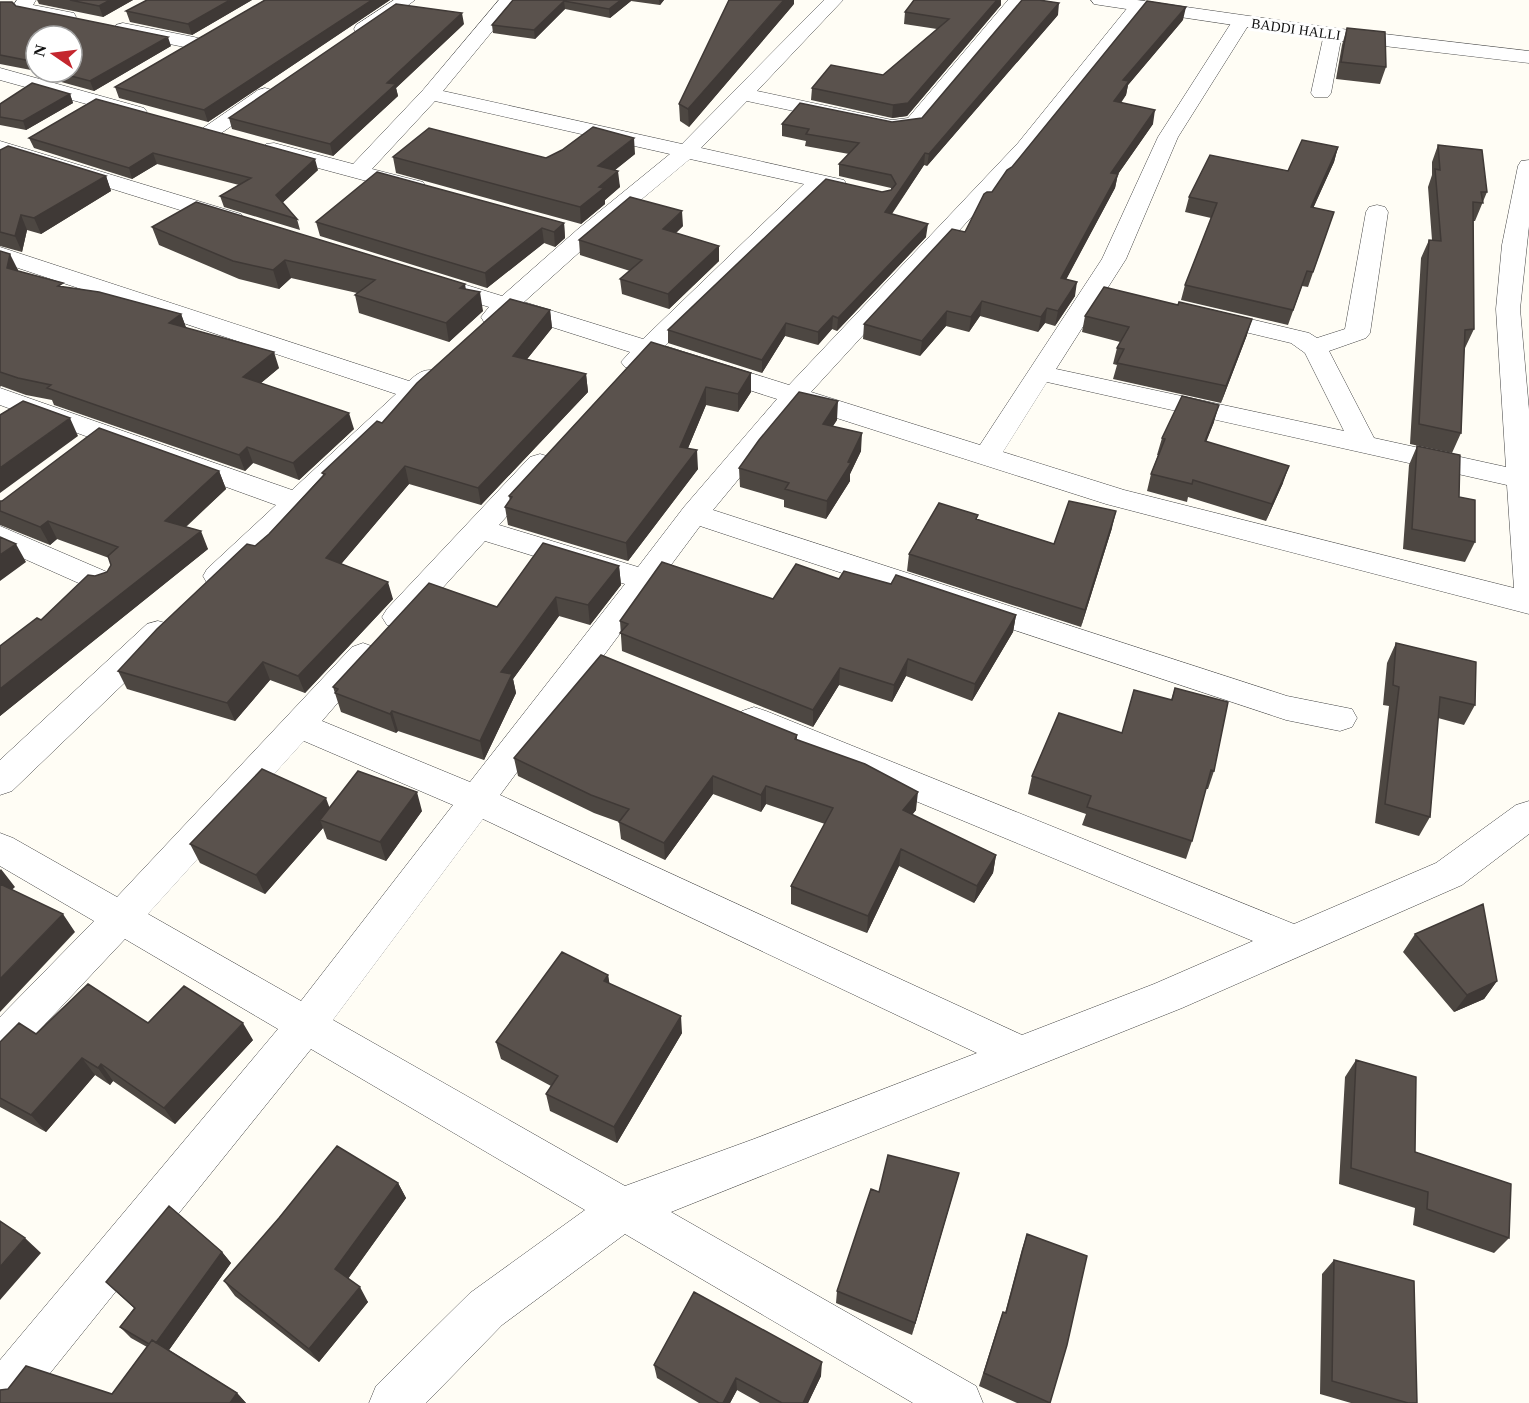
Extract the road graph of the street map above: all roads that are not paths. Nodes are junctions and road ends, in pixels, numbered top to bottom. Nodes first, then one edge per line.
1 (27, 0) edge
2 (406, 0) edge
3 (509, 0) edge
4 (834, 0) edge
5 (1018, 0) edge
6 (1100, 0) edge
7 (1146, 3) edge
8 (134, 10) edge
9 (83, 21) edge
10 (1242, 21) junction
11 (213, 32) edge
12 (1333, 34) junction
13 (347, 40) edge
14 (194, 43) junction
15 (1529, 49) edge
16 (174, 55) edge
17 (1529, 57) edge
18 (0, 74) edge
19 (278, 86) edge
20 (115, 89) edge
21 (1321, 93) dead end
22 (430, 94) junction
23 (743, 94) junction
24 (95, 101) junction
25 (76, 112) edge
26 (152, 116) edge
27 (187, 126) edge
28 (210, 132) junction
29 (232, 138) edge
30 (255, 144) edge
31 (10, 148) edge
32 (688, 150) junction
33 (357, 172) junction
34 (1528, 178) edge
35 (820, 181) junction
36 (851, 188) edge
37 (437, 194) edge
38 (1377, 212) dead end
39 (259, 227) edge
40 (1521, 247) edge
41 (0, 255) edge
42 (417, 276) edge
43 (507, 305) junction
44 (1186, 311) edge
45 (473, 336) edge
46 (1520, 338) edge
47 (647, 347) junction
48 (1314, 348) junction
49 (448, 359) edge
50 (1040, 373) junction
51 (616, 382) edge
52 (413, 391) junction
53 (794, 395) junction
54 (0, 396) edge
55 (103, 433) junction
56 (560, 442) edge
57 (1364, 446) junction
58 (75, 454) edge
59 (986, 456) junction
60 (1521, 479) junction
61 (297, 502) junction
62 (694, 514) junction
63 (480, 529) junction
64 (0, 536) edge
65 (644, 579) junction
66 (103, 582) edge
67 (1529, 588) edge
68 (201, 592) edge
69 (1529, 603) edge
70 (175, 616) edge
71 (589, 652) junction
72 (622, 666) edge
73 (721, 706) edge
74 (1340, 718) dead end
75 (299, 725) junction
76 (0, 781) edge
77 (477, 800) junction
78 (1529, 815) edge
79 (0, 848) edge
80 (121, 918) junction
81 (1294, 941) junction
82 (307, 1024) junction
83 (0, 1044) edge
84 (1021, 1054) junction
85 (622, 1209) junction
86 (0, 1397) edge
87 (393, 1403) edge
88 (959, 1403) edge

1 - 9 street
2 - 13 street
3 - 22 street
4 - 23 street
5 - 23 street
6 - 7 street, BADDI HALLI
7 - 10 street, BADDI HALLI
7 - 15 street
7 - 53 street
8 - 14 street
10 - 12 street, BADDI HALLI
10 - 50 street
11 - 14 street
12 - 17 street, BADDI HALLI
12 - 21 street
14 - 16 street
18 - 24 street
19 - 28 street
20 - 24 street
22 - 32 street
22 - 33 street
23 - 32 street
24 - 25 street
24 - 26 street
27 - 28 street
28 - 29 street
30 - 33 street
31 - 39 street
32 - 35 street
32 - 43 street
33 - 37 street
34 - 40 street
35 - 36 street
35 - 47 street
38 - 48 street
40 - 46 street
41 - 52 street
42 - 43 street
43 - 45 street
43 - 47 street
44 - 48 street
46 - 60 street
47 - 51 street
47 - 53 street
48 - 57 street
49 - 52 street
50 - 57 street
50 - 59 street
52 - 61 street
53 - 59 street
53 - 62 street
54 - 55 street
55 - 58 street
55 - 61 street
56 - 63 street
57 - 60 street
59 - 69 street
60 - 67 street
61 - 68 street
62 - 65 street
62 - 74 street
63 - 65 street
63 - 75 street
64 - 66 street
65 - 71 street
70 - 76 street
71 - 72 street
71 - 77 street
73 - 81 street
75 - 77 street
75 - 80 street
77 - 82 street
77 - 84 street
78 - 81 street
79 - 80 street
80 - 82 street
80 - 83 street
81 - 84 street
82 - 85 street
82 - 86 street
84 - 85 street
85 - 87 street
85 - 88 street

